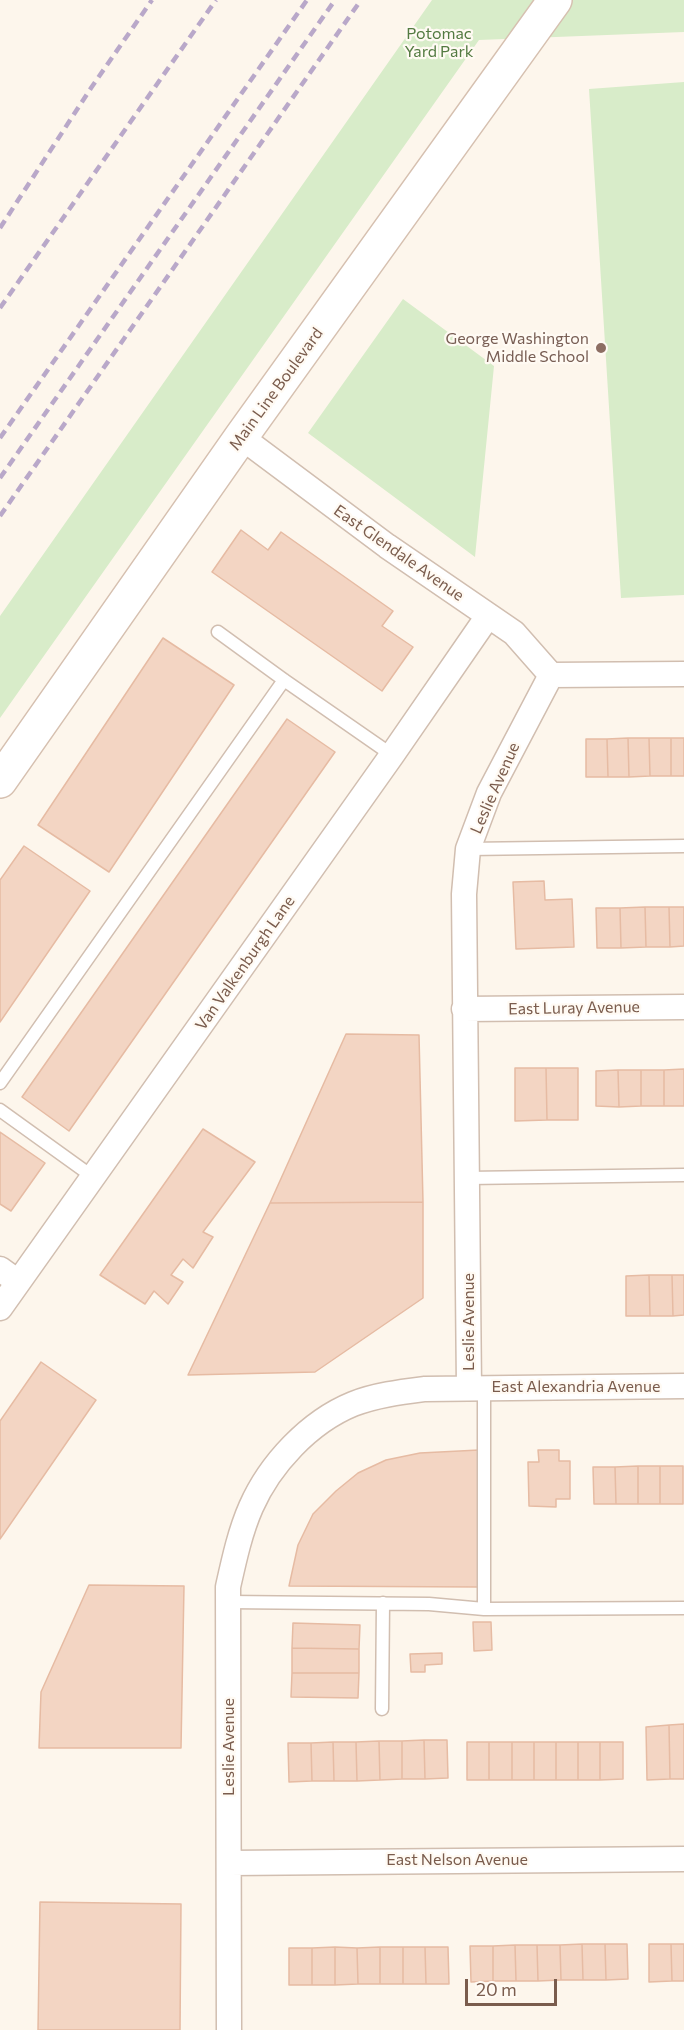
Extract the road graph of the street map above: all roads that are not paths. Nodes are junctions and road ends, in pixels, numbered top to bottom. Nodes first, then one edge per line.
1 (555, 0) edge
2 (241, 438) junction
3 (488, 616) junction
4 (218, 632) dead end
5 (684, 674) edge
6 (284, 680) junction
7 (545, 685) junction
8 (392, 755) junction
9 (0, 781) edge
10 (684, 846) edge
11 (468, 849) junction
12 (684, 1007) edge
13 (464, 1010) junction
14 (0, 1083) edge
15 (0, 1110) edge
16 (684, 1175) edge
17 (93, 1177) junction
18 (467, 1178) junction
19 (9, 1276) edge
20 (0, 1308) edge
21 (684, 1386) edge
22 (476, 1388) junction
23 (228, 1602) junction
24 (383, 1603) junction
25 (684, 1608) edge
26 (484, 1609) junction
27 (382, 1709) dead end
28 (684, 1859) edge
29 (230, 1863) junction
30 (229, 2030) edge

1 - 2 street, Main Line Boulevard
2 - 3 street, East Glendale Avenue
2 - 9 street, Main Line Boulevard
3 - 7 street, East Glendale Avenue
3 - 8 street, Van Valkenburgh Lane
4 - 6 lane
5 - 7 street
6 - 8 lane
6 - 14 lane
7 - 11 street, Leslie Avenue
8 - 17 street, Van Valkenburgh Lane
10 - 11 lane
11 - 13 street, Leslie Avenue
12 - 13 street, East Luray Avenue
13 - 18 street, Leslie Avenue
15 - 17 lane
16 - 18 lane
17 - 19 street, Van Valkenburgh Lane
18 - 22 street, Leslie Avenue
19 - 20 street, Van Valkenburgh Lane
21 - 22 street, East Alexandria Avenue
22 - 23 street, Leslie Avenue
22 - 26 lane
23 - 24 lane
23 - 29 street, Leslie Avenue
24 - 26 lane
24 - 27 lane
25 - 26 lane
28 - 29 street, East Nelson Avenue
29 - 30 street, Leslie Avenue

